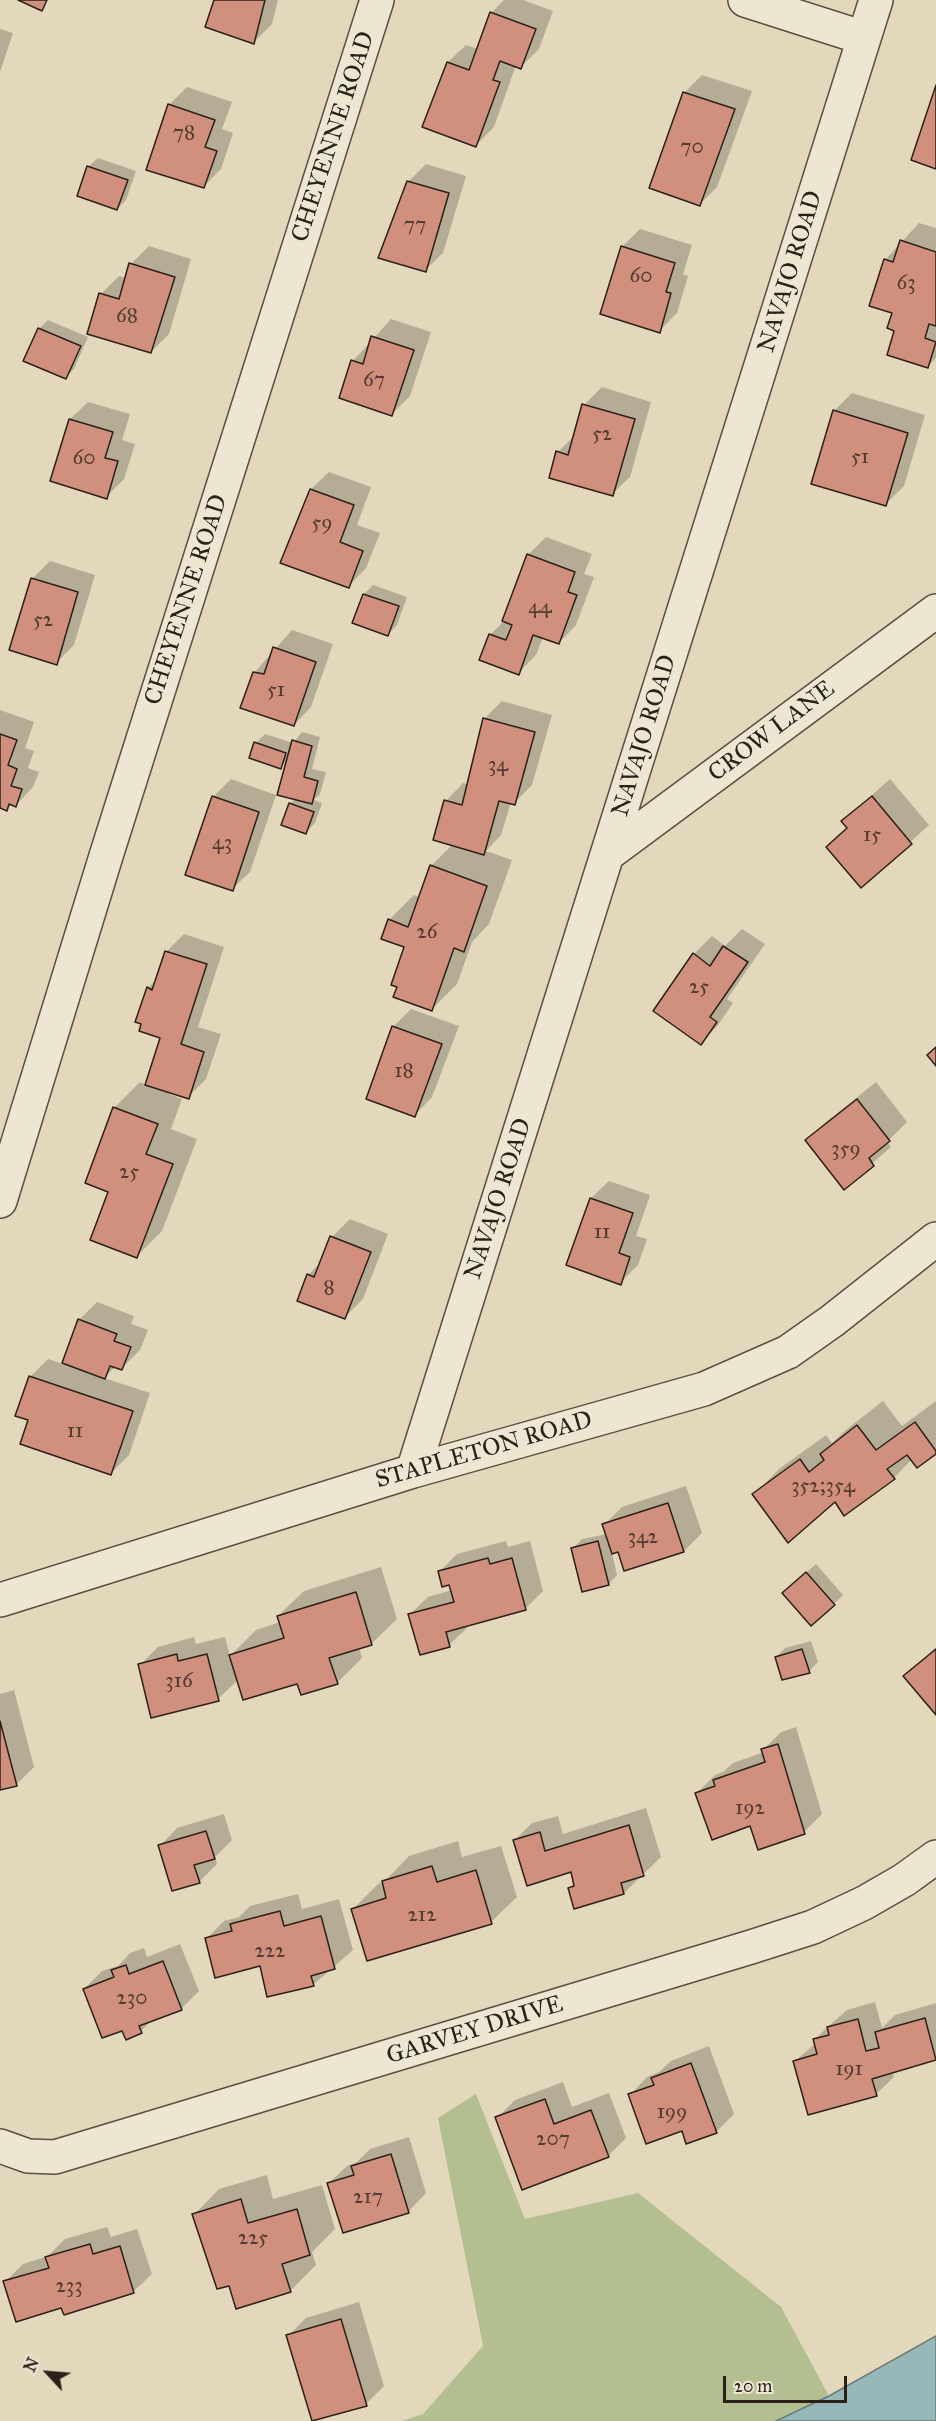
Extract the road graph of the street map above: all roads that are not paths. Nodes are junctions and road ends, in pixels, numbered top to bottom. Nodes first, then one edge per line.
1 (377, 0) edge
2 (745, 0) edge
3 (876, 0) edge
4 (864, 38) junction
5 (936, 611) edge
6 (608, 854) junction
7 (0, 1201) edge
8 (936, 1239) edge
9 (413, 1471) junction
10 (0, 1600) edge
11 (936, 1857) edge
12 (0, 2146) edge

1 - 7 street, CHEYENNE ROAD
2 - 4 street
3 - 4 street, NAVAJO ROAD
4 - 6 street, NAVAJO ROAD
5 - 6 street, CROW LANE
6 - 9 street, NAVAJO ROAD
8 - 9 street, STAPLETON ROAD
9 - 10 street, STAPLETON ROAD
11 - 12 street, GARVEY DRIVE

